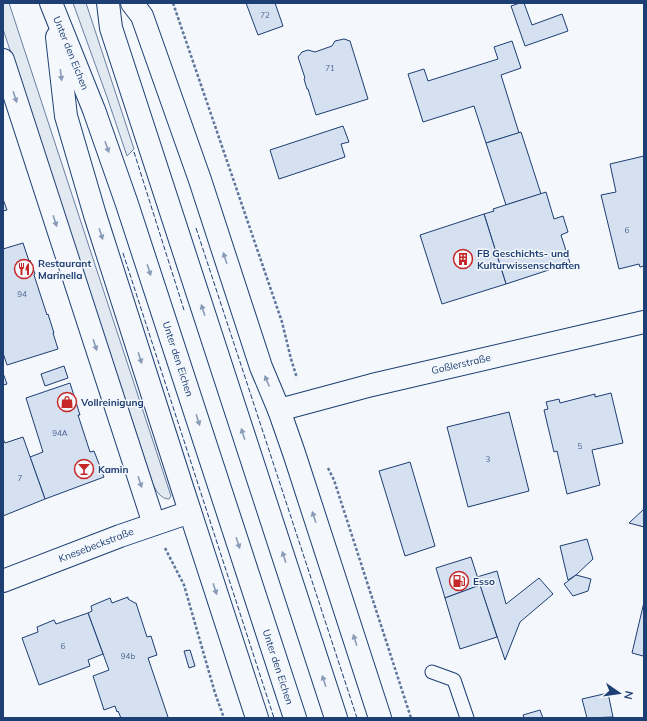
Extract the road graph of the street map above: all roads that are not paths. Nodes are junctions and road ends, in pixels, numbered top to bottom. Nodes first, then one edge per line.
1 (108, 3) edge
2 (132, 3) edge
3 (52, 6) edge
4 (3, 60) edge
5 (644, 322) edge
6 (279, 410) junction
7 (190, 512) junction
8 (154, 524) junction
9 (3, 581) edge
10 (432, 672) dead end
11 (257, 718) edge
12 (295, 718) edge
13 (336, 718) edge
14 (380, 718) edge
15 (467, 718) edge

13 -> 1 main road
6 -> 2 main road
3 -> 7 main road
3 -> 12 main road, Unter den Eichen
4 -> 8 main road
5 - 6 main road, Goßlerstraße
14 -> 6 main road
7 - 8 main road, Knesebeckstraße
7 -> 11 main road
8 - 9 main road, Knesebeckstraße
10 - 15 lane

